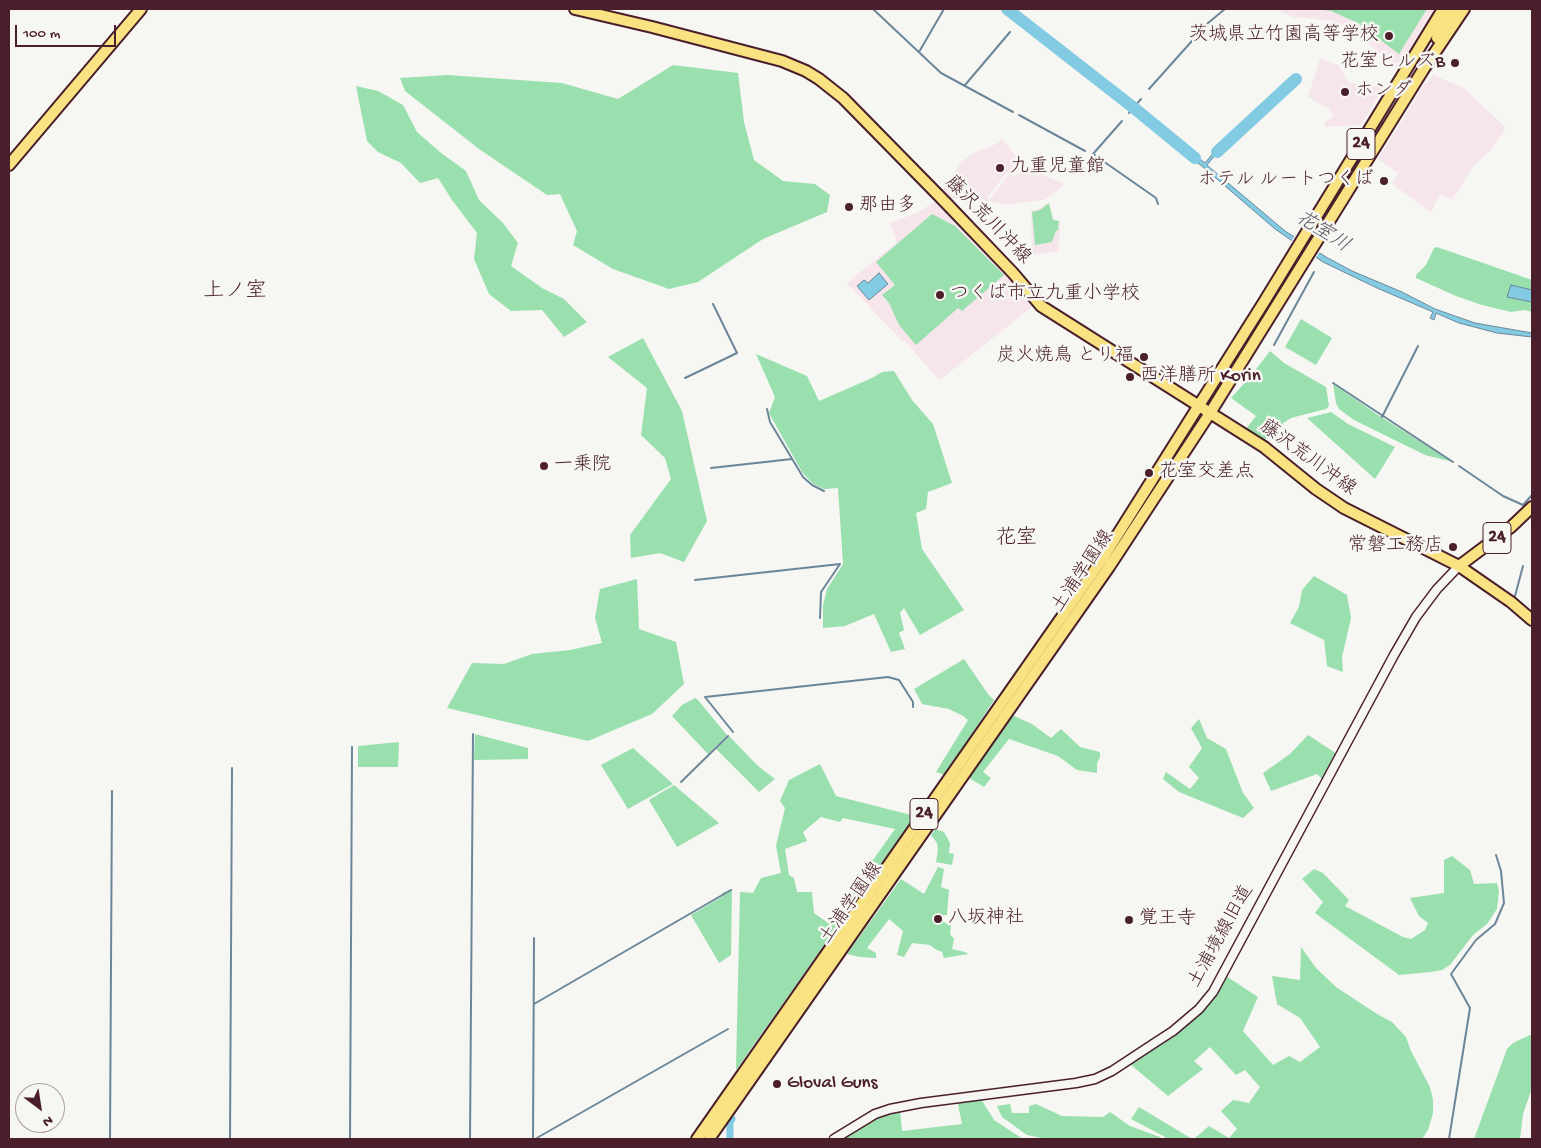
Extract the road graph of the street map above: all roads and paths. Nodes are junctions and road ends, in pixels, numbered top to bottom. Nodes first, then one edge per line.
1 (141, 9) edge
2 (575, 9) edge
3 (1443, 9) edge
4 (1453, 9) edge
5 (1464, 9) edge
6 (1416, 54) junction
7 (1428, 64) junction
8 (9, 165) edge
9 (1199, 406) junction
10 (1210, 413) junction
11 (1532, 508) edge
12 (1459, 566) junction
13 (1532, 620) edge
14 (697, 1139) edge
15 (708, 1139) edge
16 (834, 1139) edge

1 - 8 main road
2 - 9 main road, 藤沢荒川沖線
3 - 6 main road, 土浦学園線 / 24
4 - 6 main road, 24
4 - 7 main road, 24
5 - 7 main road, 土浦学園線 / 24
6 - 9 main road, 土浦学園線 / 24
7 - 10 main road, 土浦学園線 / 24
9 - 10 main road, 藤沢荒川沖線
9 - 14 main road, 土浦学園線 / 24
10 - 12 main road, 藤沢荒川沖線
10 - 15 main road, 土浦学園線 / 24
11 - 12 main road, 24
12 - 13 main road, 藤沢荒川沖線
12 - 16 street, 土浦境線旧道

